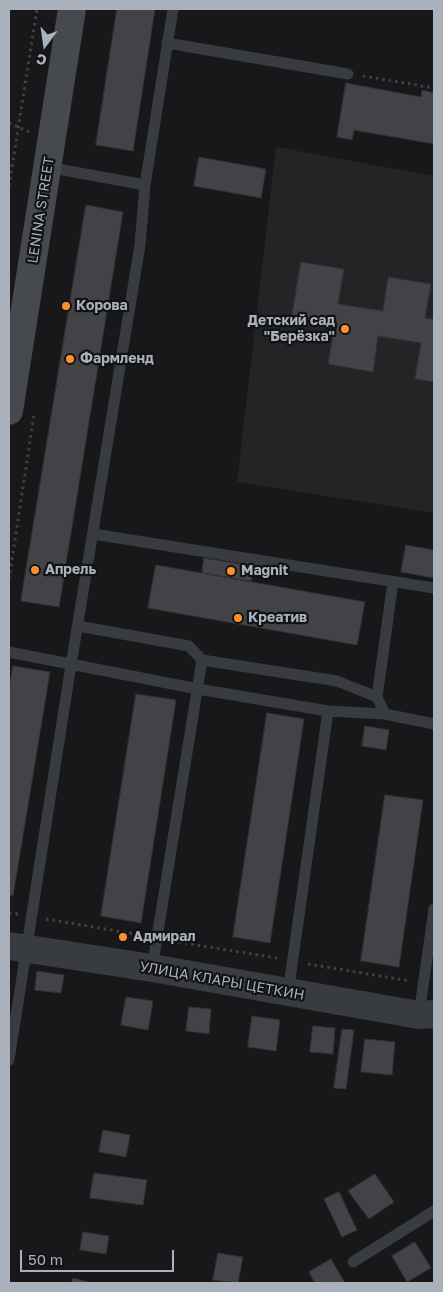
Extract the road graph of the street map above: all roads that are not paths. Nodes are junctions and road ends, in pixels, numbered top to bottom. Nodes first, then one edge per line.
1 (72, 9) edge
2 (173, 9) edge
3 (167, 43) junction
4 (348, 74) road end
5 (47, 167) junction
6 (145, 185) junction
7 (9, 411) edge
8 (93, 534) junction
9 (393, 582) junction
10 (434, 588) edge
11 (78, 626) junction
12 (9, 652) edge
13 (202, 660) junction
14 (71, 665) junction
15 (198, 689) junction
16 (377, 697) junction
17 (328, 711) junction
18 (385, 714) junction
19 (434, 724) edge
20 (434, 909) edge
21 (433, 924) edge
22 (18, 947) edge
23 (152, 968) junction
24 (288, 993) junction
25 (427, 1015) edge
26 (9, 1060) edge
27 (434, 1211) edge
28 (354, 1262) dead end

1 - 5 main road, LENINA STREET
2 - 3 lane
3 - 4 lane
3 - 6 lane
5 - 6 lane
5 - 7 main road, LENINA STREET
6 - 8 lane
8 - 9 lane
8 - 11 lane
9 - 10 lane
9 - 16 lane
11 - 13 lane
11 - 14 lane
12 - 14 lane
13 - 15 lane
13 - 16 lane
14 - 15 lane
14 - 22 lane
15 - 17 lane
15 - 23 lane
16 - 18 lane
17 - 18 lane
17 - 24 lane
18 - 19 lane
20 - 21 lane
21 - 25 lane
22 - 23 street, УЛИЦА КЛАРЫ ЦЕТКИН
22 - 26 lane
23 - 24 street, УЛИЦА КЛАРЫ ЦЕТКИН
24 - 25 street, УЛИЦА КЛАРЫ ЦЕТКИН
27 - 28 lane

